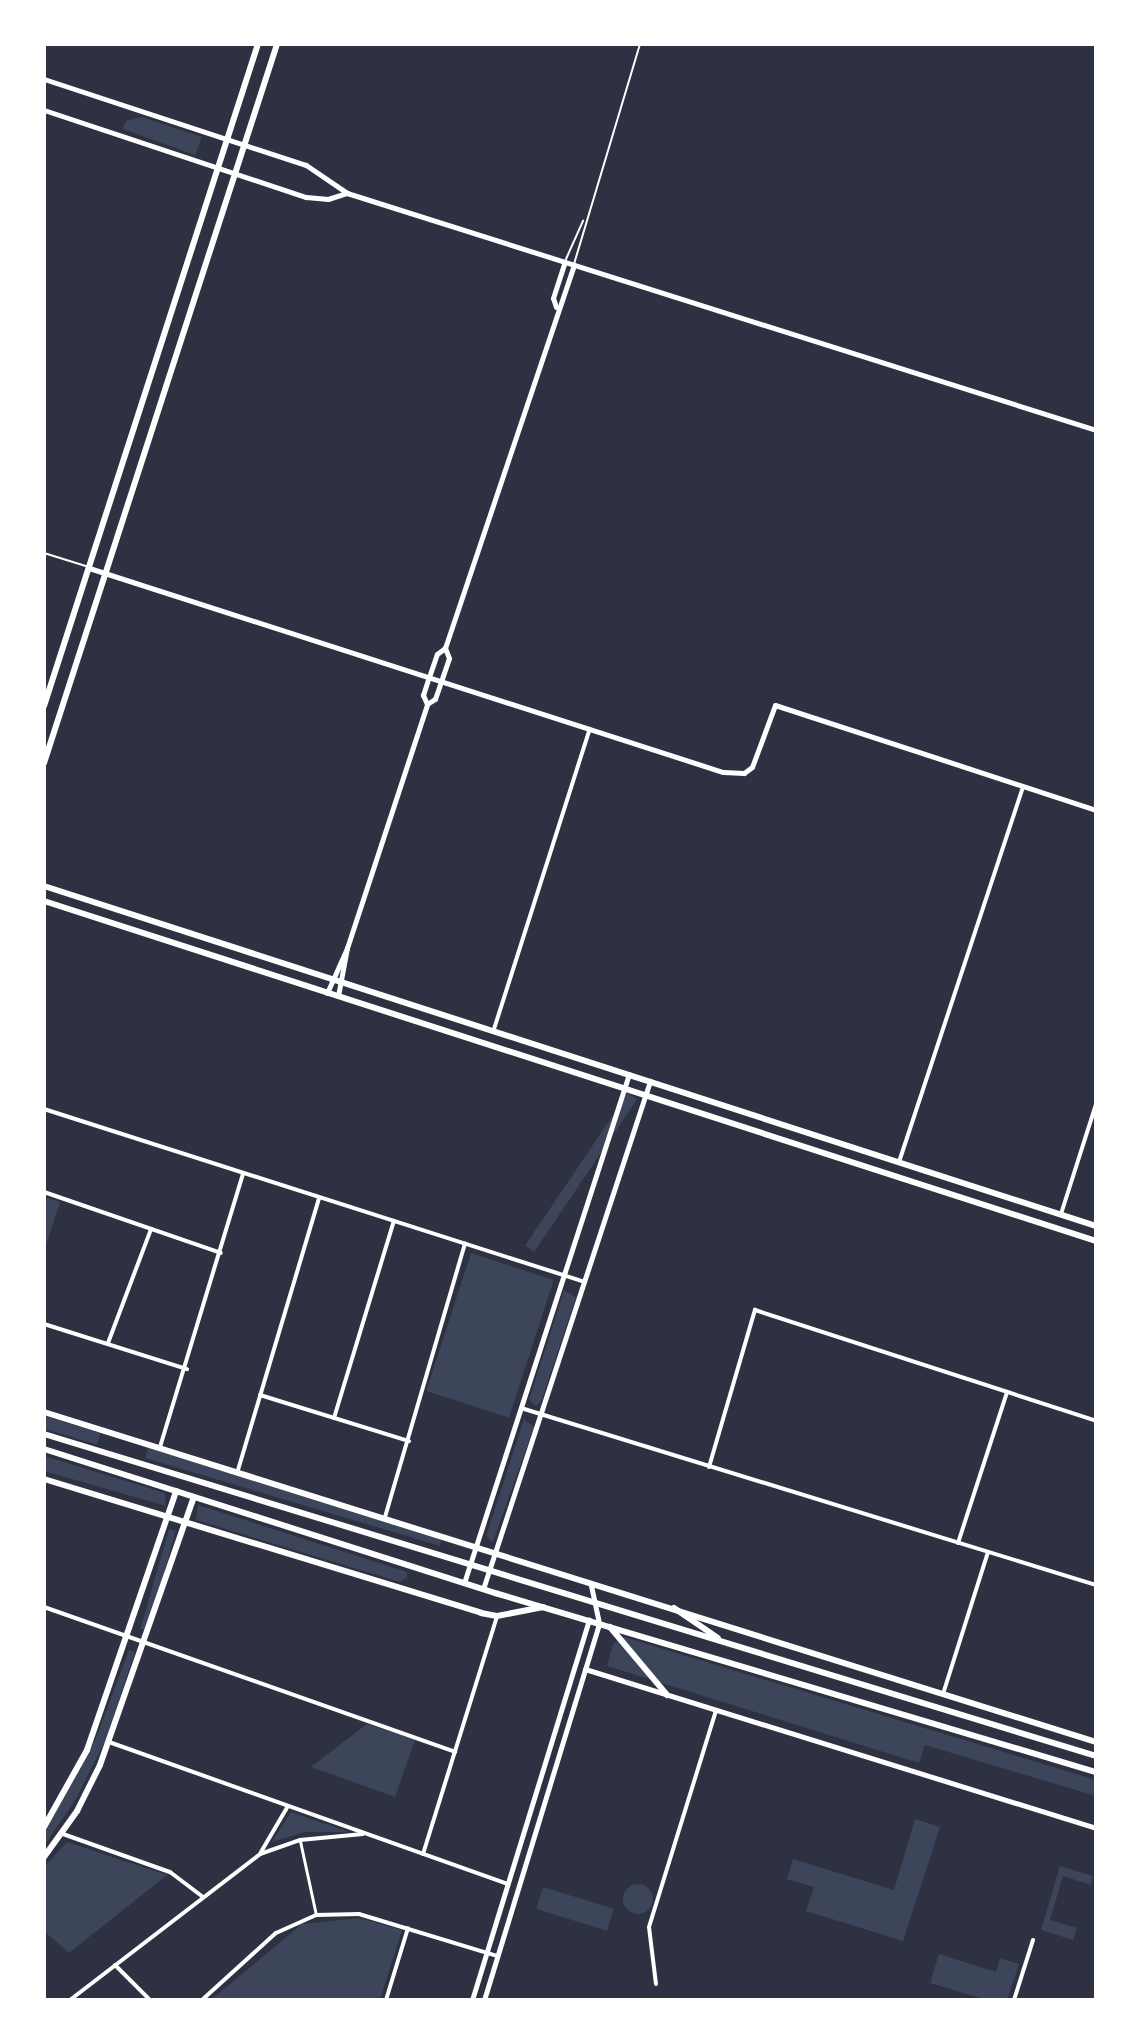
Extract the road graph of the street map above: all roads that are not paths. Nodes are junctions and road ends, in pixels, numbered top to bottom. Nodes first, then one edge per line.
1 (258, 44) edge
2 (277, 44) edge
3 (640, 44) edge
4 (44, 79) edge
5 (44, 110) edge
6 (227, 139) junction
7 (245, 145) junction
8 (218, 168) junction
9 (236, 174) junction
10 (347, 193) junction
11 (584, 221) junction
12 (565, 262) junction
13 (574, 265) junction
14 (556, 307) junction
15 (134, 427) junction
16 (1096, 430) edge
17 (152, 433) junction
18 (44, 553) edge
19 (89, 568) junction
20 (107, 573) junction
21 (445, 648) junction
22 (429, 677) junction
23 (441, 680) junction
24 (427, 704) junction
25 (44, 706) edge
26 (590, 729) junction
27 (44, 763) edge
28 (1023, 787) junction
29 (1096, 810) edge
30 (44, 886) edge
31 (44, 901) edge
32 (347, 948) junction
33 (332, 977) junction
34 (343, 981) junction
35 (327, 993) junction
36 (338, 996) junction
37 (494, 1029) junction
38 (629, 1074) junction
39 (650, 1081) junction
40 (624, 1087) junction
41 (645, 1094) junction
42 (1096, 1104) edge
43 (44, 1109) edge
44 (899, 1162) junction
45 (243, 1173) junction
46 (44, 1192) edge
47 (319, 1198) junction
48 (1061, 1214) junction
49 (394, 1221) junction
50 (1096, 1226) edge
51 (151, 1228) junction
52 (1096, 1241) edge
53 (465, 1243) junction
54 (221, 1253) junction
55 (562, 1274) junction
56 (582, 1281) junction
57 (44, 1324) edge
58 (108, 1343) junction
59 (187, 1369) junction
60 (1007, 1392) junction
61 (260, 1395) junction
62 (521, 1408) junction
63 (44, 1412) edge
64 (540, 1414) junction
65 (334, 1418) junction
66 (1096, 1421) edge
67 (44, 1434) edge
68 (409, 1441) junction
69 (160, 1447) junction
70 (44, 1449) edge
71 (709, 1467) junction
72 (238, 1470) junction
73 (44, 1479) edge
74 (176, 1491) junction
75 (194, 1497) junction
76 (167, 1517) junction
77 (385, 1517) junction
78 (186, 1523) junction
79 (958, 1543) junction
80 (476, 1546) junction
81 (496, 1552) junction
82 (988, 1552) junction
83 (469, 1566) junction
84 (489, 1572) junction
85 (591, 1582) junction
86 (464, 1583) junction
87 (1096, 1585) edge
88 (483, 1589) junction
89 (598, 1605) junction
90 (44, 1607) edge
91 (543, 1607) junction
92 (674, 1608) junction
93 (497, 1616) junction
94 (589, 1620) junction
95 (599, 1623) junction
96 (610, 1627) junction
97 (127, 1636) junction
98 (144, 1642) junction
99 (724, 1642) junction
100 (585, 1669) junction
101 (943, 1694) junction
102 (667, 1695) junction
103 (716, 1710) junction
104 (109, 1742) junction
105 (1096, 1742) edge
106 (455, 1752) junction
107 (1096, 1756) edge
108 (1096, 1772) edge
109 (288, 1806) junction
110 (44, 1827) edge
111 (1096, 1828) edge
112 (63, 1834) junction
113 (369, 1835) junction
114 (300, 1840) junction
115 (260, 1854) junction
116 (423, 1854) junction
117 (44, 1857) edge
118 (507, 1884) junction
119 (203, 1897) junction
120 (316, 1915) junction
121 (408, 1928) junction
122 (1033, 1940) dead end
123 (486, 1953) junction
124 (497, 1956) junction
125 (115, 1965) junction
126 (656, 1984) dead end
127 (70, 2000) edge
128 (150, 2000) edge
129 (202, 2000) edge
130 (386, 2000) edge
131 (472, 2000) edge
132 (484, 2000) edge
133 (1014, 2000) edge

1 - 6 main road
2 - 7 main road
3 - 11 lane
4 - 6 street
5 - 8 street
6 - 7 street
6 - 8 main road
7 - 9 main road
7 - 10 street
8 - 9 street
8 - 15 main road
9 - 10 street
9 - 17 main road
10 - 12 street
11 - 12 lane
11 - 13 lane
12 - 13 street
12 - 14 street
13 - 14 street
13 - 16 street
14 - 21 street
15 - 17 main road
15 - 19 main road
17 - 20 main road
18 - 19 lane
19 - 20 street
19 - 25 main road
20 - 22 street
20 - 27 main road
21 - 22 street
21 - 23 street
22 - 23 street
22 - 24 street
23 - 24 street
23 - 26 street
24 - 32 street
26 - 28 street
26 - 37 street
28 - 29 street
28 - 44 street
30 - 33 main road
31 - 35 main road
32 - 33 street
32 - 34 street
33 - 34 main road
33 - 35 street
34 - 36 street
34 - 37 main road
35 - 36 main road
36 - 40 main road
37 - 38 main road
38 - 39 main road
38 - 40 street
39 - 41 street
39 - 44 main road
40 - 41 main road
40 - 55 street
41 - 52 main road
41 - 56 street
42 - 48 street
43 - 45 street
44 - 48 main road
45 - 47 street
45 - 54 street
46 - 51 street
47 - 49 street
47 - 61 street
48 - 50 main road
49 - 53 street
49 - 65 street
51 - 54 street
51 - 58 street
53 - 55 street
53 - 68 street
54 - 59 street
55 - 56 street
55 - 62 street
56 - 64 street
57 - 58 street
58 - 59 street
59 - 69 street
60 - 66 street
60 - 71 street
60 - 79 street
61 - 65 street
61 - 72 street
62 - 64 street
62 - 80 street
63 - 69 main road
64 - 71 street
64 - 81 street
65 - 68 street
67 - 83 main road
68 - 77 street
69 - 72 main road
70 - 74 main road
71 - 79 street
72 - 77 main road
73 - 76 main road
74 - 75 main road
74 - 76 main road
75 - 78 main road
75 - 86 main road
76 - 78 main road
76 - 97 main road
77 - 80 main road
78 - 93 main road
78 - 98 main road
79 - 82 street
80 - 81 main road
80 - 83 street
81 - 84 street
81 - 85 main road
82 - 87 street
82 - 101 street
83 - 84 main road
83 - 86 street
84 - 88 street
84 - 89 main road
85 - 89 street
85 - 92 main road
86 - 88 main road
88 - 91 main road
89 - 95 street
89 - 99 main road
90 - 97 street
91 - 93 main road
91 - 94 main road
92 - 99 main road
92 - 101 main road
93 - 106 street
94 - 95 main road
94 - 118 street
95 - 96 main road
95 - 100 street
96 - 102 main road
96 - 108 main road
97 - 98 street
97 - 110 main road
98 - 104 main road
98 - 106 street
99 - 107 main road
100 - 102 street
100 - 124 street
101 - 105 main road
102 - 103 street
103 - 111 street
103 - 126 street
104 - 109 street
104 - 112 main road
106 - 116 street
109 - 113 street
109 - 115 street
112 - 117 main road
112 - 119 street
113 - 114 street
113 - 116 street
114 - 115 street
114 - 120 street
115 - 119 street
116 - 118 street
118 - 123 street
119 - 125 street
120 - 121 street
120 - 129 street
121 - 123 street
121 - 130 street
122 - 133 street
123 - 124 street
123 - 131 street
124 - 132 street
125 - 127 street
125 - 128 street

